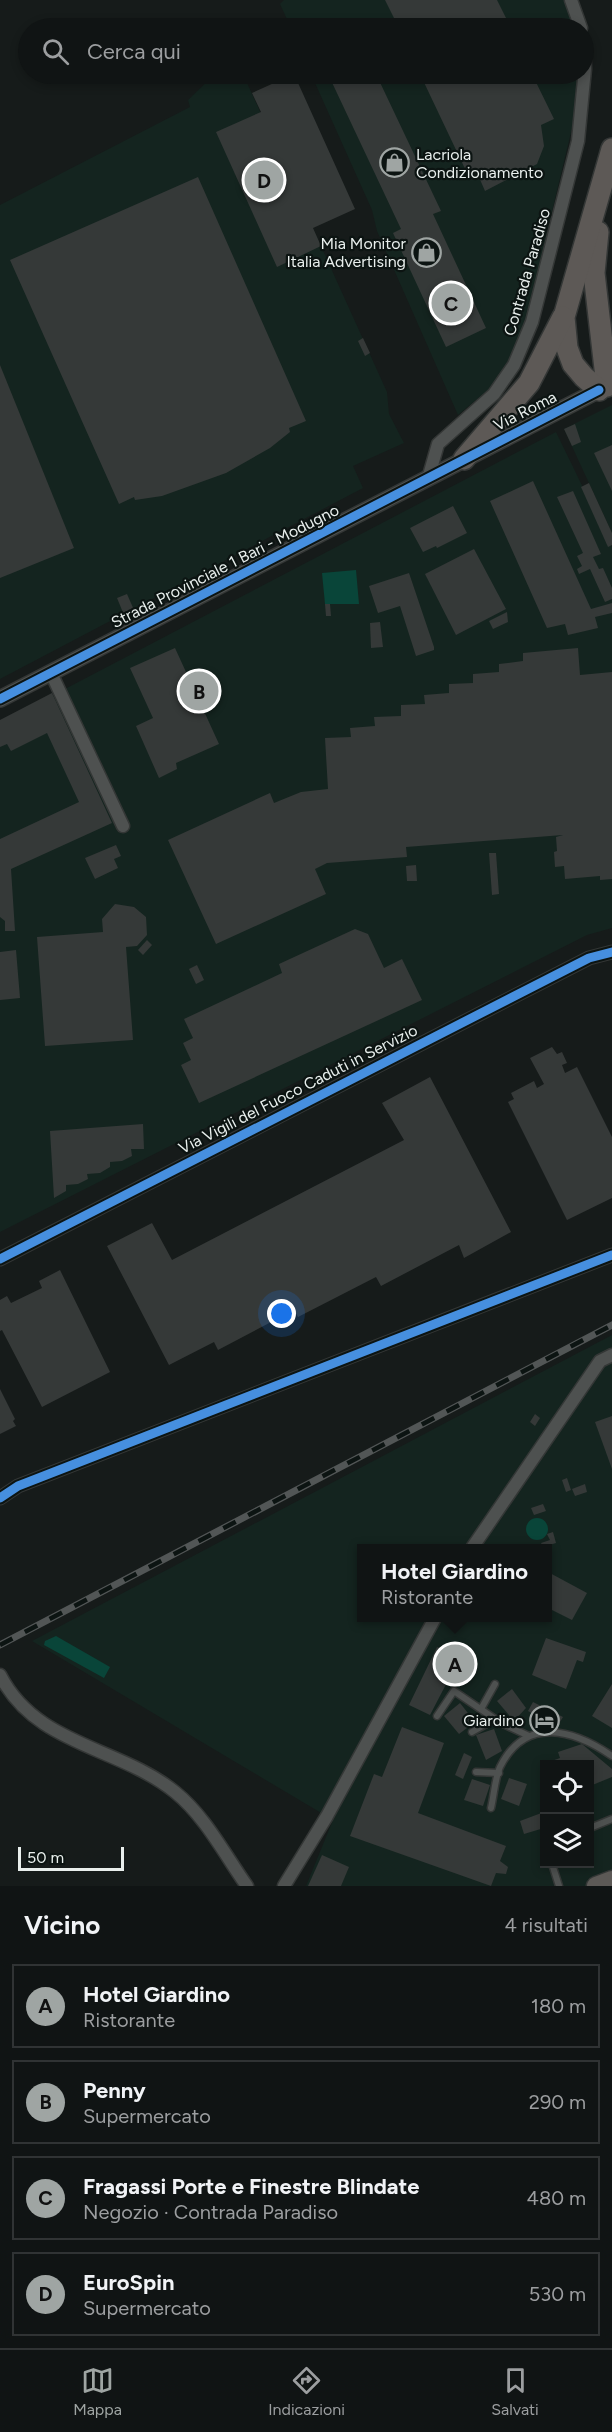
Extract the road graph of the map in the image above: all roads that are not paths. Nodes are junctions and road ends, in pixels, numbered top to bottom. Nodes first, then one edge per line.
1 (571, 0) edge
2 (577, 18) edge
3 (584, 84) edge
4 (612, 148) edge
5 (612, 176) edge
6 (596, 287) junction
7 (612, 307) edge
8 (564, 317) junction
9 (603, 388) junction
10 (464, 459) junction
11 (428, 479) junction
12 (51, 673) junction
13 (0, 699) edge
14 (123, 826) dead end
15 (612, 952) edge
16 (612, 1255) edge
17 (0, 1259) edge
18 (612, 1355) edge
19 (0, 1498) edge
20 (475, 1544) edge
21 (432, 1622) edge
22 (0, 1675) edge
23 (495, 1684) dead end
24 (481, 1709) junction
25 (437, 1716) dead end
26 (495, 1719) junction
27 (472, 1732) dead end
28 (529, 1736) junction
29 (612, 1756) edge
30 (476, 1772) dead end
31 (499, 1773) junction
32 (491, 1808) dead end
33 (612, 1819) edge
34 (594, 1826) edge
35 (554, 1868) edge
36 (612, 1880) edge
37 (247, 1886) edge
38 (284, 1886) edge
39 (559, 1886) edge
40 (596, 1886) edge

1 - 2 street
3 - 11 street, Contrada Paradiso
4 - 8 highway
5 - 6 highway
6 - 7 highway
6 - 9 highway
8 - 9 highway
8 - 10 highway
9 - 10 street, Via Roma
10 - 11 street, Strada Provinciale 1 Bari - Modugno
11 - 12 street, Strada Provinciale 1 Bari - Modugno
12 - 13 street, Strada Provinciale 1 Bari - Modugno
12 - 14 street
15 - 17 street, Via Vigili del Fuoco Caduti in Servizio
16 - 19 street
18 - 20 street
21 - 38 street
22 - 37 street
23 - 24 lane
24 - 25 lane
24 - 26 lane
26 - 27 lane
26 - 28 lane
28 - 29 lane
28 - 31 lane
30 - 31 lane
31 - 32 lane
33 - 34 lane
35 - 39 lane
36 - 40 main road

